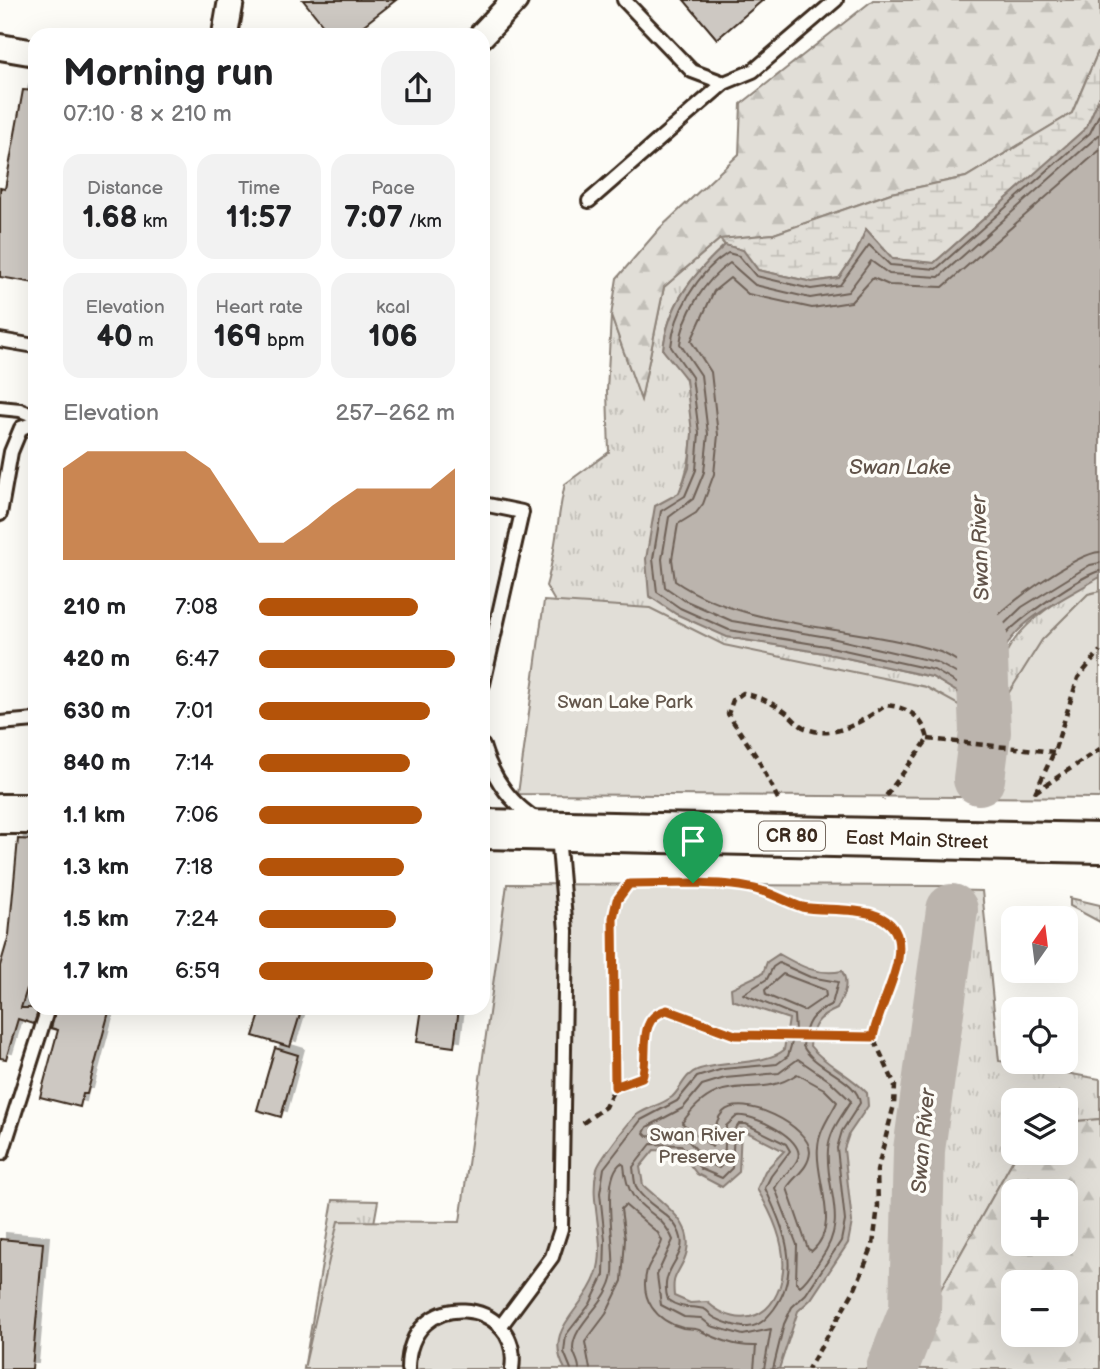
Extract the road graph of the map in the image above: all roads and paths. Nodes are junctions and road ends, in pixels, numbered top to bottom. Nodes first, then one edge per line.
1 (231, 0) edge
2 (515, 0) edge
3 (624, 0) edge
4 (836, 0) edge
5 (226, 28) edge
6 (489, 28) edge
7 (0, 47) edge
8 (28, 52) edge
9 (724, 83) junction
10 (589, 201) dead end
11 (0, 340) edge
12 (28, 345) edge
13 (0, 408) edge
14 (28, 413) edge
15 (28, 426) edge
16 (490, 506) edge
17 (0, 514) edge
18 (1100, 651) edge
19 (490, 653) edge
20 (28, 721) edge
21 (0, 723) edge
22 (928, 739) junction
23 (1100, 749) edge
24 (1054, 752) junction
25 (490, 767) edge
26 (779, 799) dead end
27 (883, 800) dead end
28 (0, 814) edge
29 (28, 814) edge
30 (490, 829) edge
31 (558, 832) junction
32 (1100, 843) edge
33 (46, 1015) edge
34 (873, 1037) junction
35 (615, 1087) junction
36 (563, 1137) junction
37 (2, 1153) dead end
38 (500, 1327) junction
39 (408, 1369) edge
40 (512, 1369) edge
41 (808, 1369) edge

1 - 5 street
2 - 6 street
3 - 9 lane
4 - 9 lane
7 - 8 street
9 - 10 lane
11 - 12 lane
13 - 14 lane
15 - 17 lane
16 - 19 lane
18 - 24 path
20 - 21 lane
22 - 24 path
22 - 26 path
22 - 27 path
23 - 24 path
25 - 31 lane
28 - 29 main road
30 - 31 main road, East Main Street / CR 80
31 - 32 main road, East Main Street / CR 80
31 - 36 lane
33 - 37 lane
34 - 35 path
34 - 35 path
34 - 41 path
35 - 36 path
36 - 38 lane
38 - 39 lane
38 - 40 lane

